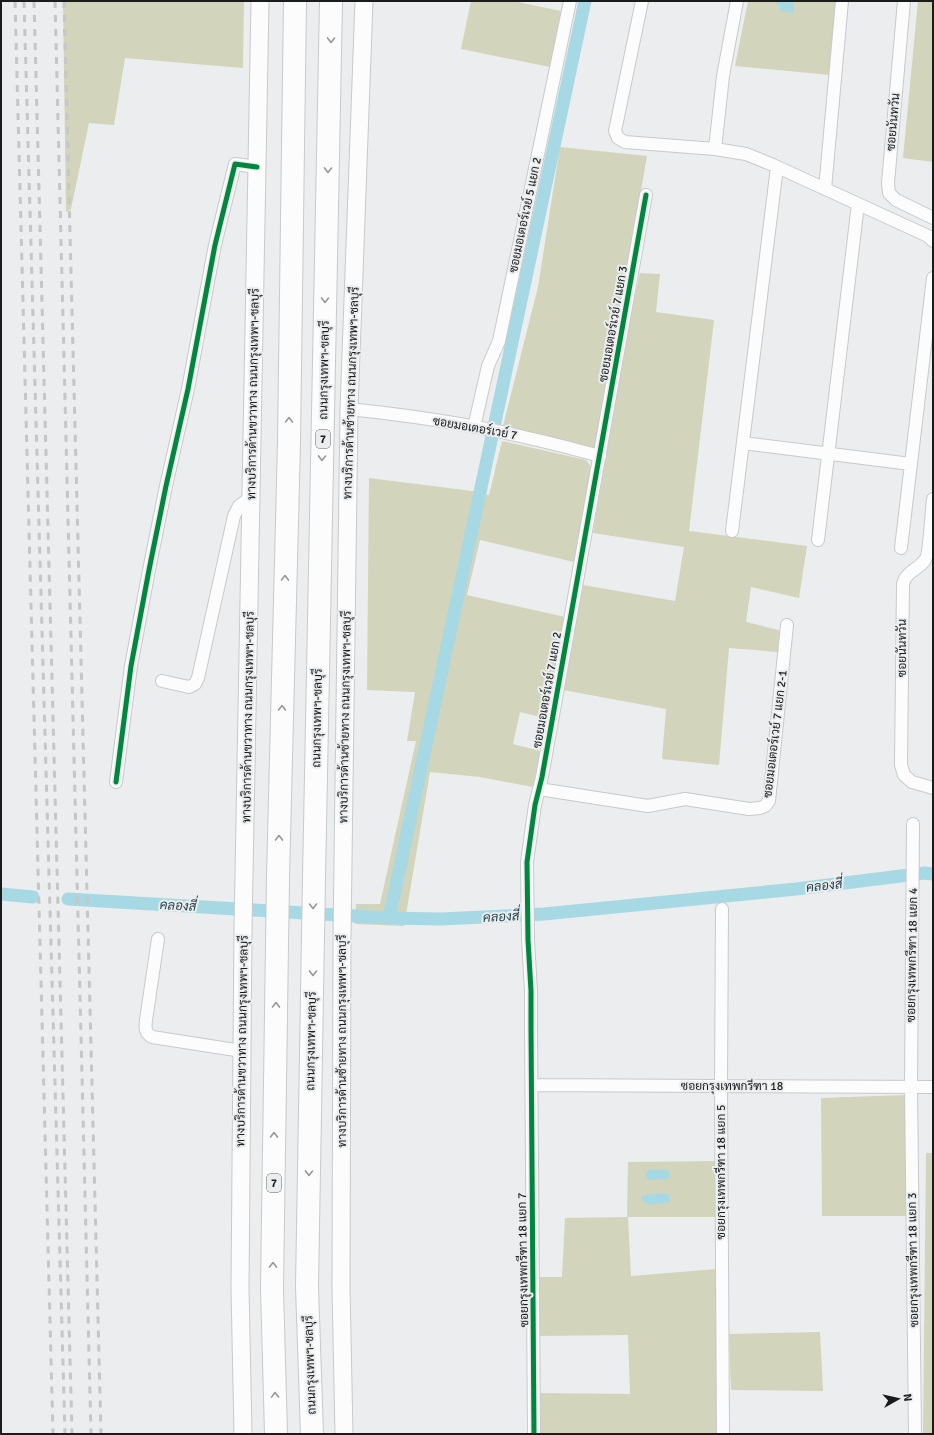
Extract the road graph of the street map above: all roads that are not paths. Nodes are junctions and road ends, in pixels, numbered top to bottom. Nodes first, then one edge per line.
1 (260, 1) edge
2 (295, 1) edge
3 (332, 1) edge
4 (364, 1) edge
5 (570, 1) edge
6 (642, 1) edge
7 (737, 1) edge
8 (842, 1) edge
9 (904, 1) edge
10 (715, 149) junction
11 (777, 166) junction
12 (257, 167) junction
13 (825, 189) junction
14 (646, 195) dead end
15 (858, 204) junction
16 (933, 218) edge
17 (933, 241) edge
18 (933, 278) edge
19 (349, 409) junction
20 (477, 427) junction
21 (743, 443) junction
22 (828, 454) junction
23 (600, 456) junction
24 (911, 464) junction
25 (251, 497) junction
26 (933, 499) edge
27 (732, 531) dead end
28 (818, 540) dead end
29 (901, 548) dead end
30 (787, 625) dead end
31 (162, 681) dead end
32 (116, 782) dead end
33 (933, 788) edge
34 (539, 789) junction
35 (913, 824) dead end
36 (722, 909) dead end
37 (528, 930) joint
38 (158, 939) dead end
39 (242, 1051) junction
40 (532, 1085) junction
41 (721, 1086) junction
42 (911, 1087) junction
43 (933, 1087) edge
44 (243, 1434) edge
45 (276, 1434) edge
46 (312, 1434) edge
47 (344, 1434) edge
48 (534, 1434) edge
49 (724, 1434) edge
50 (915, 1434) edge

1 - 12 main road, ทางบริการด้านขวาทาง ถนนกรุงเทพฯ-ชลบุรี
45 -> 2 highway, 7
3 -> 46 highway, ถนนกรุงเทพฯ-ชลบุรี / 7
4 - 19 main road, ทางบริการด้านซ้ายทาง ถนนกรุงเทพฯ-ชลบุรี
5 - 20 street, ซอยมอเตอร์เวย์ 5 แยก 2
6 - 10 street
7 - 10 street
8 - 13 street
9 - 16 street, ซอยนันทวัน
10 - 11 street
11 - 13 street
11 - 21 street
12 - 25 main road, ทางบริการด้านขวาทาง ถนนกรุงเทพฯ-ชลบุรี
12 - 32 street
13 - 15 street
14 - 23 street, ซอยมอเตอร์เวย์ 7 แยก 3
15 - 17 street
15 - 22 street
18 - 24 street
19 - 20 street, ซอยมอเตอร์เวย์ 7
19 - 47 main road, ทางบริการด้านซ้ายทาง ถนนกรุงเทพฯ-ชลบุรี
20 - 23 street, ซอยมอเตอร์เวย์ 7
21 - 22 street
21 - 27 street
22 - 24 street
22 - 28 street
23 - 34 street, ซอยมอเตอร์เวย์ 7 แยก 2
24 - 29 street
25 - 31 street
25 - 39 main road, ทางบริการด้านขวาทาง ถนนกรุงเทพฯ-ชลบุรี
26 - 33 street, ซอยนันทวัน
30 - 34 street, ซอยมอเตอร์เวย์ 7 แยก 2-1
34 - 37 street, ซอยมอเตอร์เวย์ 7 แยก 2
35 - 42 street, ซอยกรุงเทพกรีฑา 18 แยก 4
36 - 41 street, ซอยกรุงเทพกรีฑา 18 แยก 5
37 - 40 street, ซอยกรุงเทพกรีฑา 18 แยก 7
38 - 39 street
39 - 44 main road, ทางบริการด้านขวาทาง ถนนกรุงเทพฯ-ชลบุรี
40 - 41 street, ซอยกรุงเทพกรีฑา 18
40 - 48 street, ซอยกรุงเทพกรีฑา 18 แยก 7
41 - 42 street, ซอยกรุงเทพกรีฑา 18
41 - 49 street, ซอยกรุงเทพกรีฑา 18 แยก 5
42 - 43 street, ซอยกรุงเทพกรีฑา 18
42 - 50 street, ซอยกรุงเทพกรีฑา 18 แยก 3

